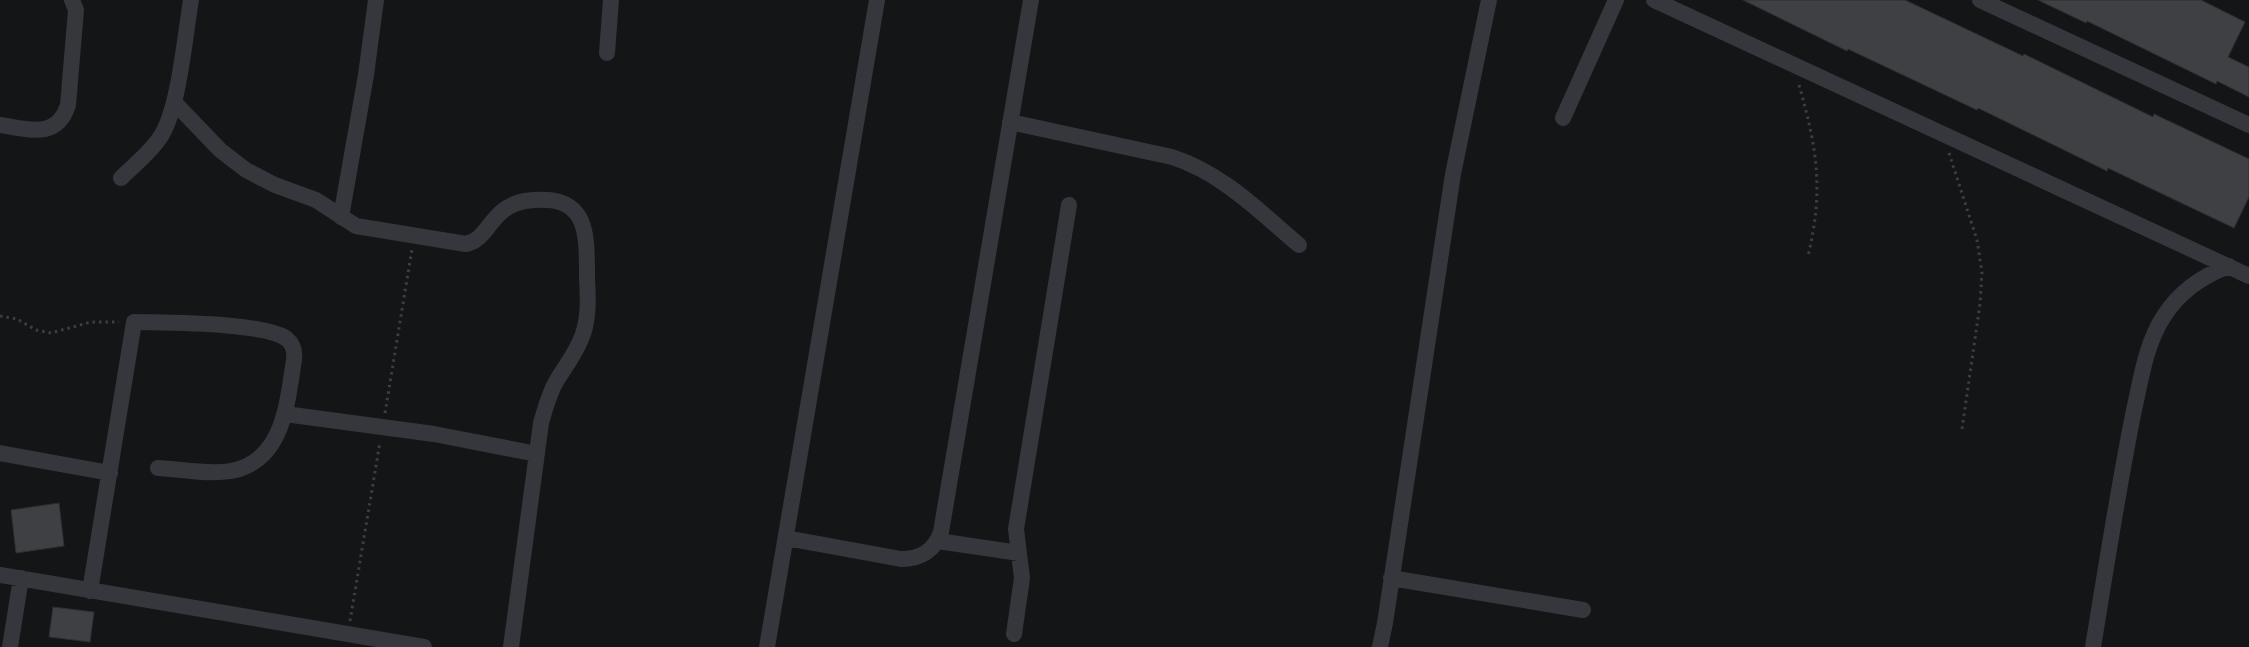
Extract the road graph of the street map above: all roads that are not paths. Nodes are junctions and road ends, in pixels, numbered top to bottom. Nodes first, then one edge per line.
1 (72, 0) edge
2 (191, 0) edge
3 (376, 0) edge
4 (611, 0) edge
5 (877, 0) edge
6 (1031, 0) edge
7 (1489, 0) edge
8 (1616, 0) edge
9 (1654, 0) edge
10 (1980, 0) edge
11 (607, 53) dead end
12 (174, 102) junction
13 (1563, 118) dead end
14 (1010, 122) junction
15 (0, 125) edge
16 (2249, 125) edge
17 (121, 178) dead end
18 (1069, 204) dead end
19 (340, 217) junction
20 (1299, 245) dead end
21 (2229, 266) junction
22 (2249, 276) edge
23 (285, 414) junction
24 (0, 453) edge
25 (537, 454) junction
26 (158, 468) dead end
27 (110, 472) junction
28 (786, 538) junction
29 (938, 541) junction
30 (1019, 553) junction
31 (0, 575) edge
32 (21, 578) junction
33 (1392, 578) junction
34 (90, 591) junction
35 (1583, 610) dead end
36 (1014, 634) dead end
37 (10, 647) edge
38 (424, 647) edge
39 (511, 647) edge
40 (767, 647) edge
41 (1380, 647) edge
42 (2093, 647) edge

1 - 15 street
2 - 12 street
3 - 19 street
4 - 11 street
5 - 28 street
6 - 14 street
7 - 33 street
8 - 13 street
9 - 21 street
10 - 16 street
12 - 17 street
12 - 19 street
14 - 20 street
14 - 29 street
18 - 30 street
19 - 25 street
21 - 22 street
21 - 42 street
23 - 25 street
23 - 26 street
23 - 27 street
24 - 27 street
25 - 39 street
27 - 34 street
28 - 29 street
28 - 40 street
29 - 30 street
30 - 36 street
31 - 32 street
32 - 34 street
32 - 37 street
33 - 35 street
33 - 41 street
34 - 38 street

